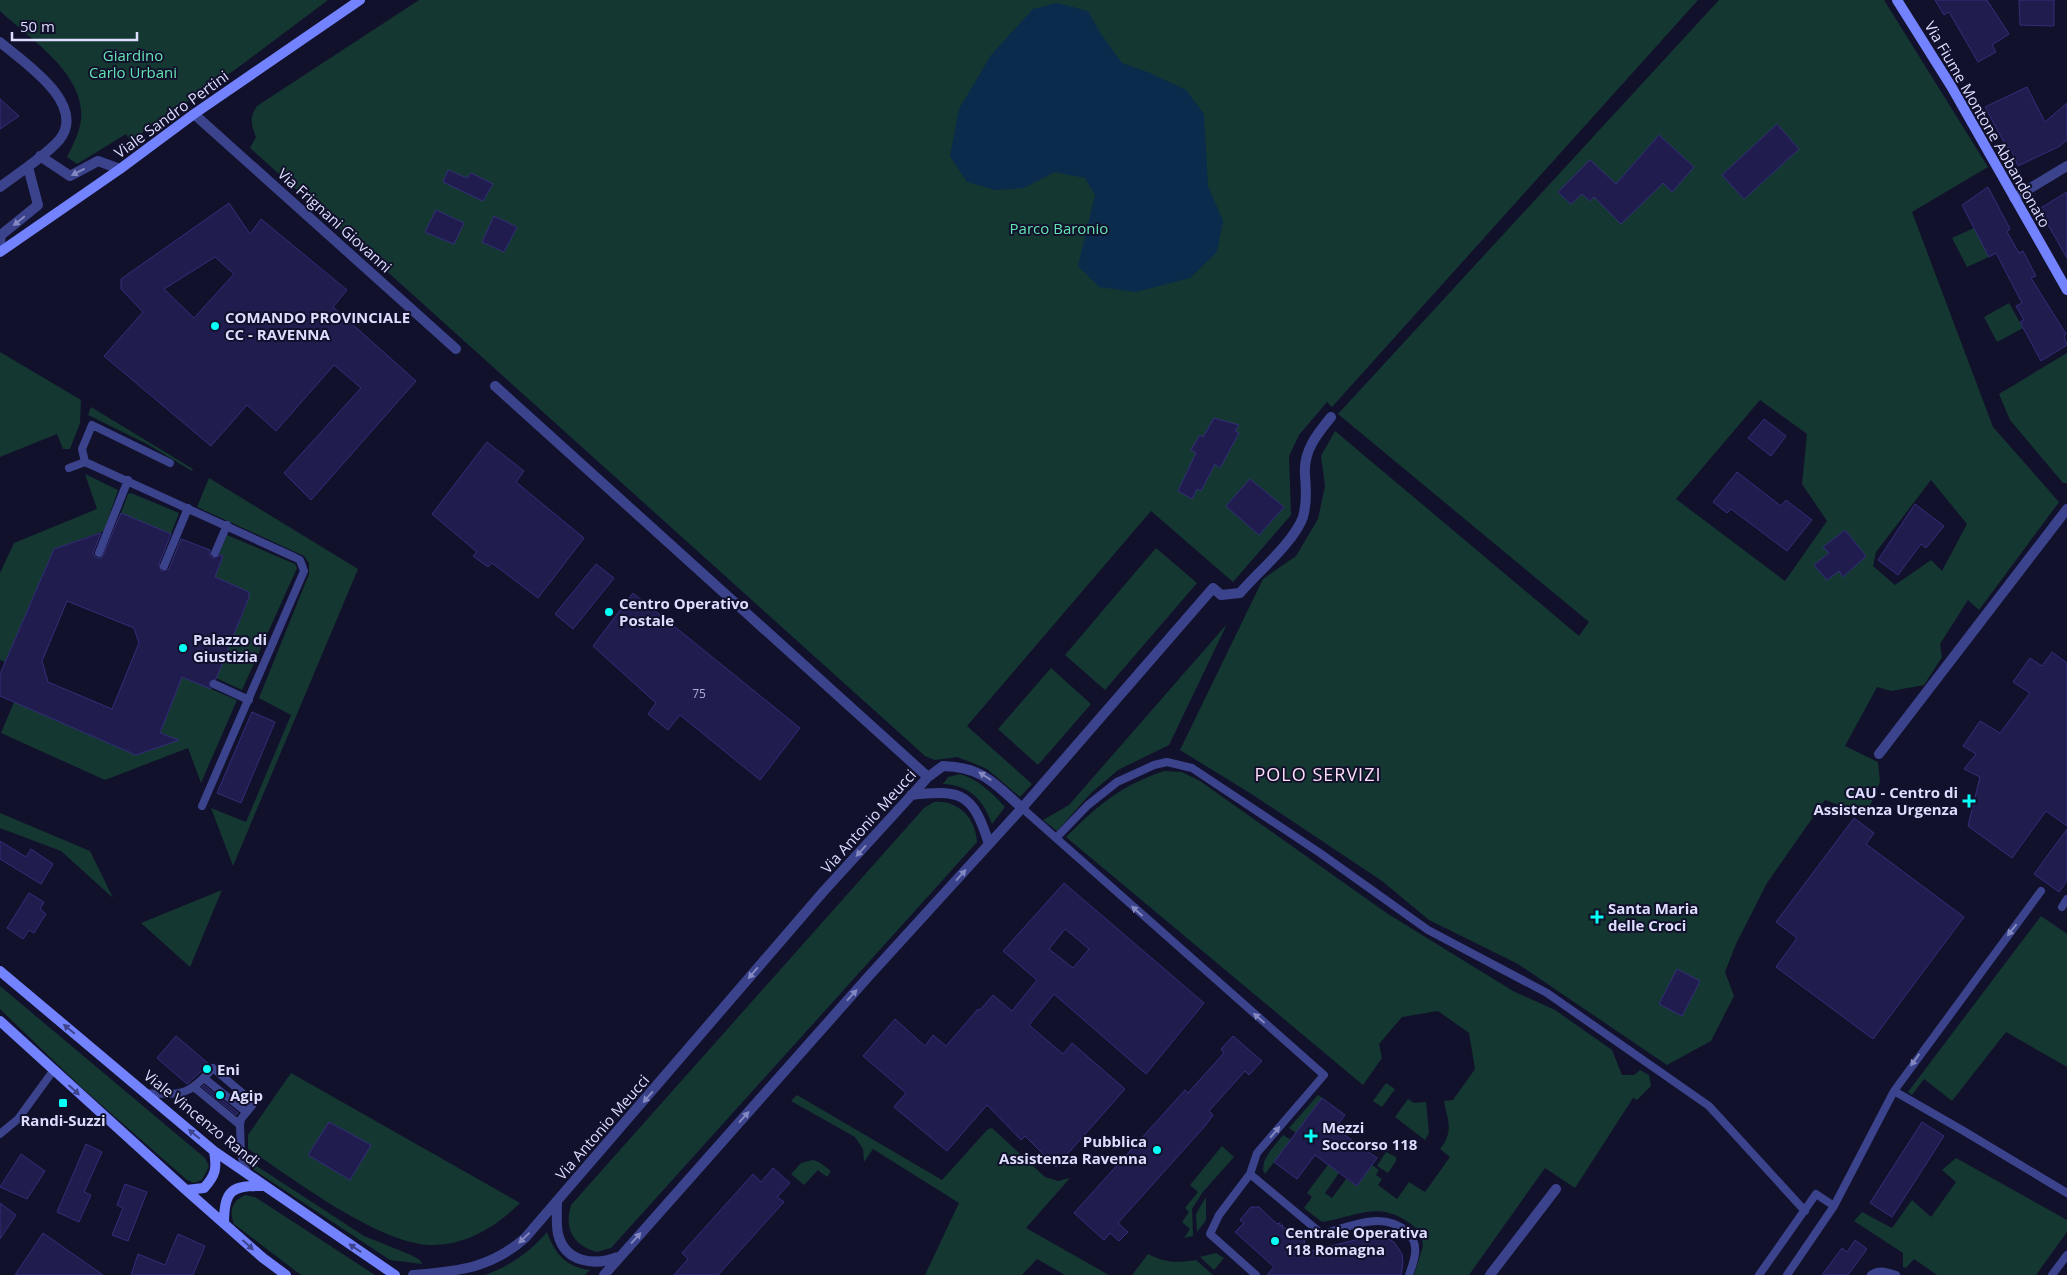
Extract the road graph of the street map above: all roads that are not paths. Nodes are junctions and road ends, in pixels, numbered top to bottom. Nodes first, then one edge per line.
1 (360, 0) edge
2 (1897, 0) edge
3 (0, 42) edge
4 (194, 114) junction
5 (40, 156) junction
6 (2067, 166) edge
7 (28, 167) junction
8 (120, 169) junction
9 (0, 187) edge
10 (2014, 198) junction
11 (0, 242) edge
12 (0, 252) edge
13 (2067, 290) edge
14 (456, 349) dead end
15 (495, 386) dead end
16 (1331, 417) dead end
17 (85, 462) junction
18 (170, 463) dead end
19 (69, 468) dead end
20 (128, 480) junction
21 (188, 508) junction
22 (2067, 509) edge
23 (226, 525) junction
24 (215, 552) dead end
25 (99, 553) dead end
26 (164, 566) dead end
27 (214, 684) dead end
28 (249, 700) junction
29 (1879, 754) dead end
30 (928, 777) junction
31 (912, 795) junction
32 (202, 806) dead end
33 (1022, 808) junction
34 (1056, 838) junction
35 (989, 844) junction
36 (2041, 891) dead end
37 (2067, 899) edge
38 (2062, 906) dead end
39 (0, 971) edge
40 (0, 1021) edge
41 (53, 1071) junction
42 (204, 1078) junction
43 (195, 1088) junction
44 (1894, 1092) junction
45 (145, 1093) junction
46 (246, 1112) junction
47 (240, 1125) junction
48 (0, 1134) edge
49 (214, 1151) junction
50 (1250, 1174) junction
51 (248, 1175) junction
52 (263, 1186) junction
53 (1556, 1189) dead end
54 (186, 1190) junction
55 (2067, 1193) edge
56 (558, 1202) junction
57 (1834, 1206) junction
58 (1805, 1212) junction
59 (224, 1223) junction
60 (2067, 1255) edge
61 (619, 1256) junction
62 (286, 1275) edge
63 (395, 1275) edge
64 (413, 1275) edge
65 (604, 1275) edge
66 (1256, 1275) edge
67 (1409, 1275) edge
68 (1490, 1275) edge
69 (1759, 1275) edge
70 (1787, 1275) edge
71 (1871, 1275) edge
72 (1896, 1275) edge
73 (2052, 1275) edge

1 - 4 street, Viale Sandro Pertini
2 - 10 street, Via Fiume Montone Abbandonato
3 - 5 street
4 - 8 street, Viale Sandro Pertini
4 - 14 street, Via Frignani Giovanni
5 - 7 street
8 -> 5 street
6 - 10 street
7 - 9 street
7 -> 11 street
8 - 12 street, Viale Sandro Pertini
10 - 13 street, Via Fiume Montone Abbandonato
15 - 30 street
16 - 33 street
17 - 18 lane
17 - 19 lane
17 - 20 lane
20 - 21 lane
20 - 25 lane
21 - 23 lane
21 - 26 lane
22 - 29 street
23 - 24 lane
23 - 28 lane
27 - 28 lane
28 - 32 lane
30 - 31 street, Via Antonio Meucci
33 -> 30 street, Via Antonio Meucci
31 - 35 street
31 -> 56 street, Via Antonio Meucci
33 - 34 lane
33 - 35 street
50 -> 34 lane
34 - 58 lane
61 -> 35 street
36 -> 44 lane
37 - 38 lane
45 -> 39 street, Viale Vincenzo Randi
40 - 41 street
41 - 48 lane
41 -> 54 street
42 - 43 lane
42 - 46 lane
42 - 46 lane
43 - 45 lane
43 - 47 lane
44 - 55 lane
44 - 57 lane
49 -> 45 street, Viale Vincenzo Randi
46 - 47 lane
47 - 51 lane
49 - 51 street, Viale Vincenzo Randi
49 - 54 street
50 - 66 lane
50 - 67 lane
51 - 52 street, Viale Vincenzo Randi
52 - 59 street
63 -> 52 street, Viale Vincenzo Randi
53 - 68 street
54 - 59 street
56 - 61 street
56 -> 64 street, Via Antonio Meucci
57 - 58 lane
57 - 70 lane
58 - 69 lane
59 -> 62 street
60 - 73 lane
61 - 65 street
71 - 72 lane

